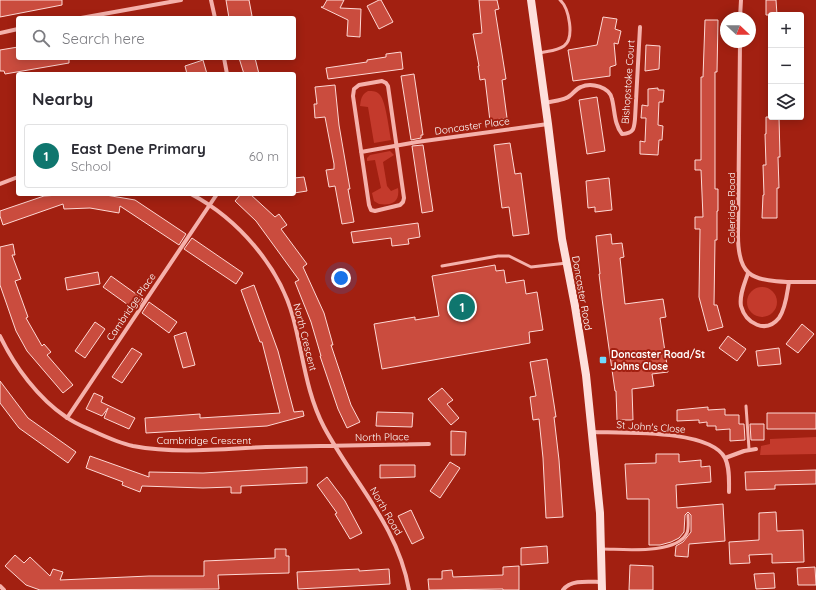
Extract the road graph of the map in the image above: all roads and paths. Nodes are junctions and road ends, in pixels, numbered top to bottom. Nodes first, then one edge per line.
1 (181, 0) edge
2 (212, 0) edge
3 (531, 0) edge
4 (560, 0) edge
5 (741, 0) edge
6 (740, 12) edge
7 (92, 16) edge
8 (215, 16) edge
9 (640, 27) dead end
10 (16, 29) edge
11 (0, 32) edge
12 (740, 48) edge
13 (538, 53) junction
14 (224, 60) edge
15 (227, 72) edge
16 (545, 103) junction
17 (548, 124) junction
18 (397, 145) junction
19 (361, 152) junction
20 (16, 178) edge
21 (0, 184) edge
22 (194, 196) edge
23 (215, 196) edge
24 (208, 205) junction
25 (566, 263) junction
26 (442, 266) dead end
27 (748, 273) junction
28 (789, 282) junction
29 (816, 282) edge
30 (0, 336) edge
31 (746, 406) dead end
32 (67, 418) junction
33 (592, 432) junction
34 (429, 444) dead end
35 (335, 445) junction
36 (749, 449) junction
37 (756, 449) dead end
38 (725, 458) junction
39 (729, 492) dead end
40 (688, 515) dead end
41 (602, 549) junction
42 (0, 586) edge
43 (602, 586) edge
44 (4, 590) edge
45 (409, 590) edge
46 (563, 590) edge

1 - 7 street
2 - 8 street
3 - 13 street, Doncaster Road
4 - 13 lane
5 - 6 street
9 - 16 street, Bishopstoke Court
10 - 11 street
12 - 27 street, Coleridge Road
13 - 16 street, Doncaster Road
14 - 15 street
16 - 17 street, Doncaster Road
17 - 18 street, Doncaster Place
17 - 25 street, Doncaster Road
18 - 19 street, Doncaster Place
18 - 19 street
18 - 19 street
20 - 21 street
22 - 24 street, North Crescent
23 - 24 street, Cambridge Place
24 - 32 street, Cambridge Place
24 - 35 street, North Crescent
25 - 26 lane
25 - 33 street, Doncaster Road
27 - 28 street
27 - 28 street
28 - 29 street
30 - 32 street, Cambridge Crescent
31 - 36 lane
32 - 35 street, Cambridge Crescent
33 - 38 street, St John's Close
33 - 41 street, Doncaster Road
34 - 35 street, North Place
35 - 45 street, North Road
36 - 37 street
36 - 38 street
38 - 39 street
40 - 41 lane
41 - 43 street, Doncaster Road
42 - 44 street
43 - 46 street

